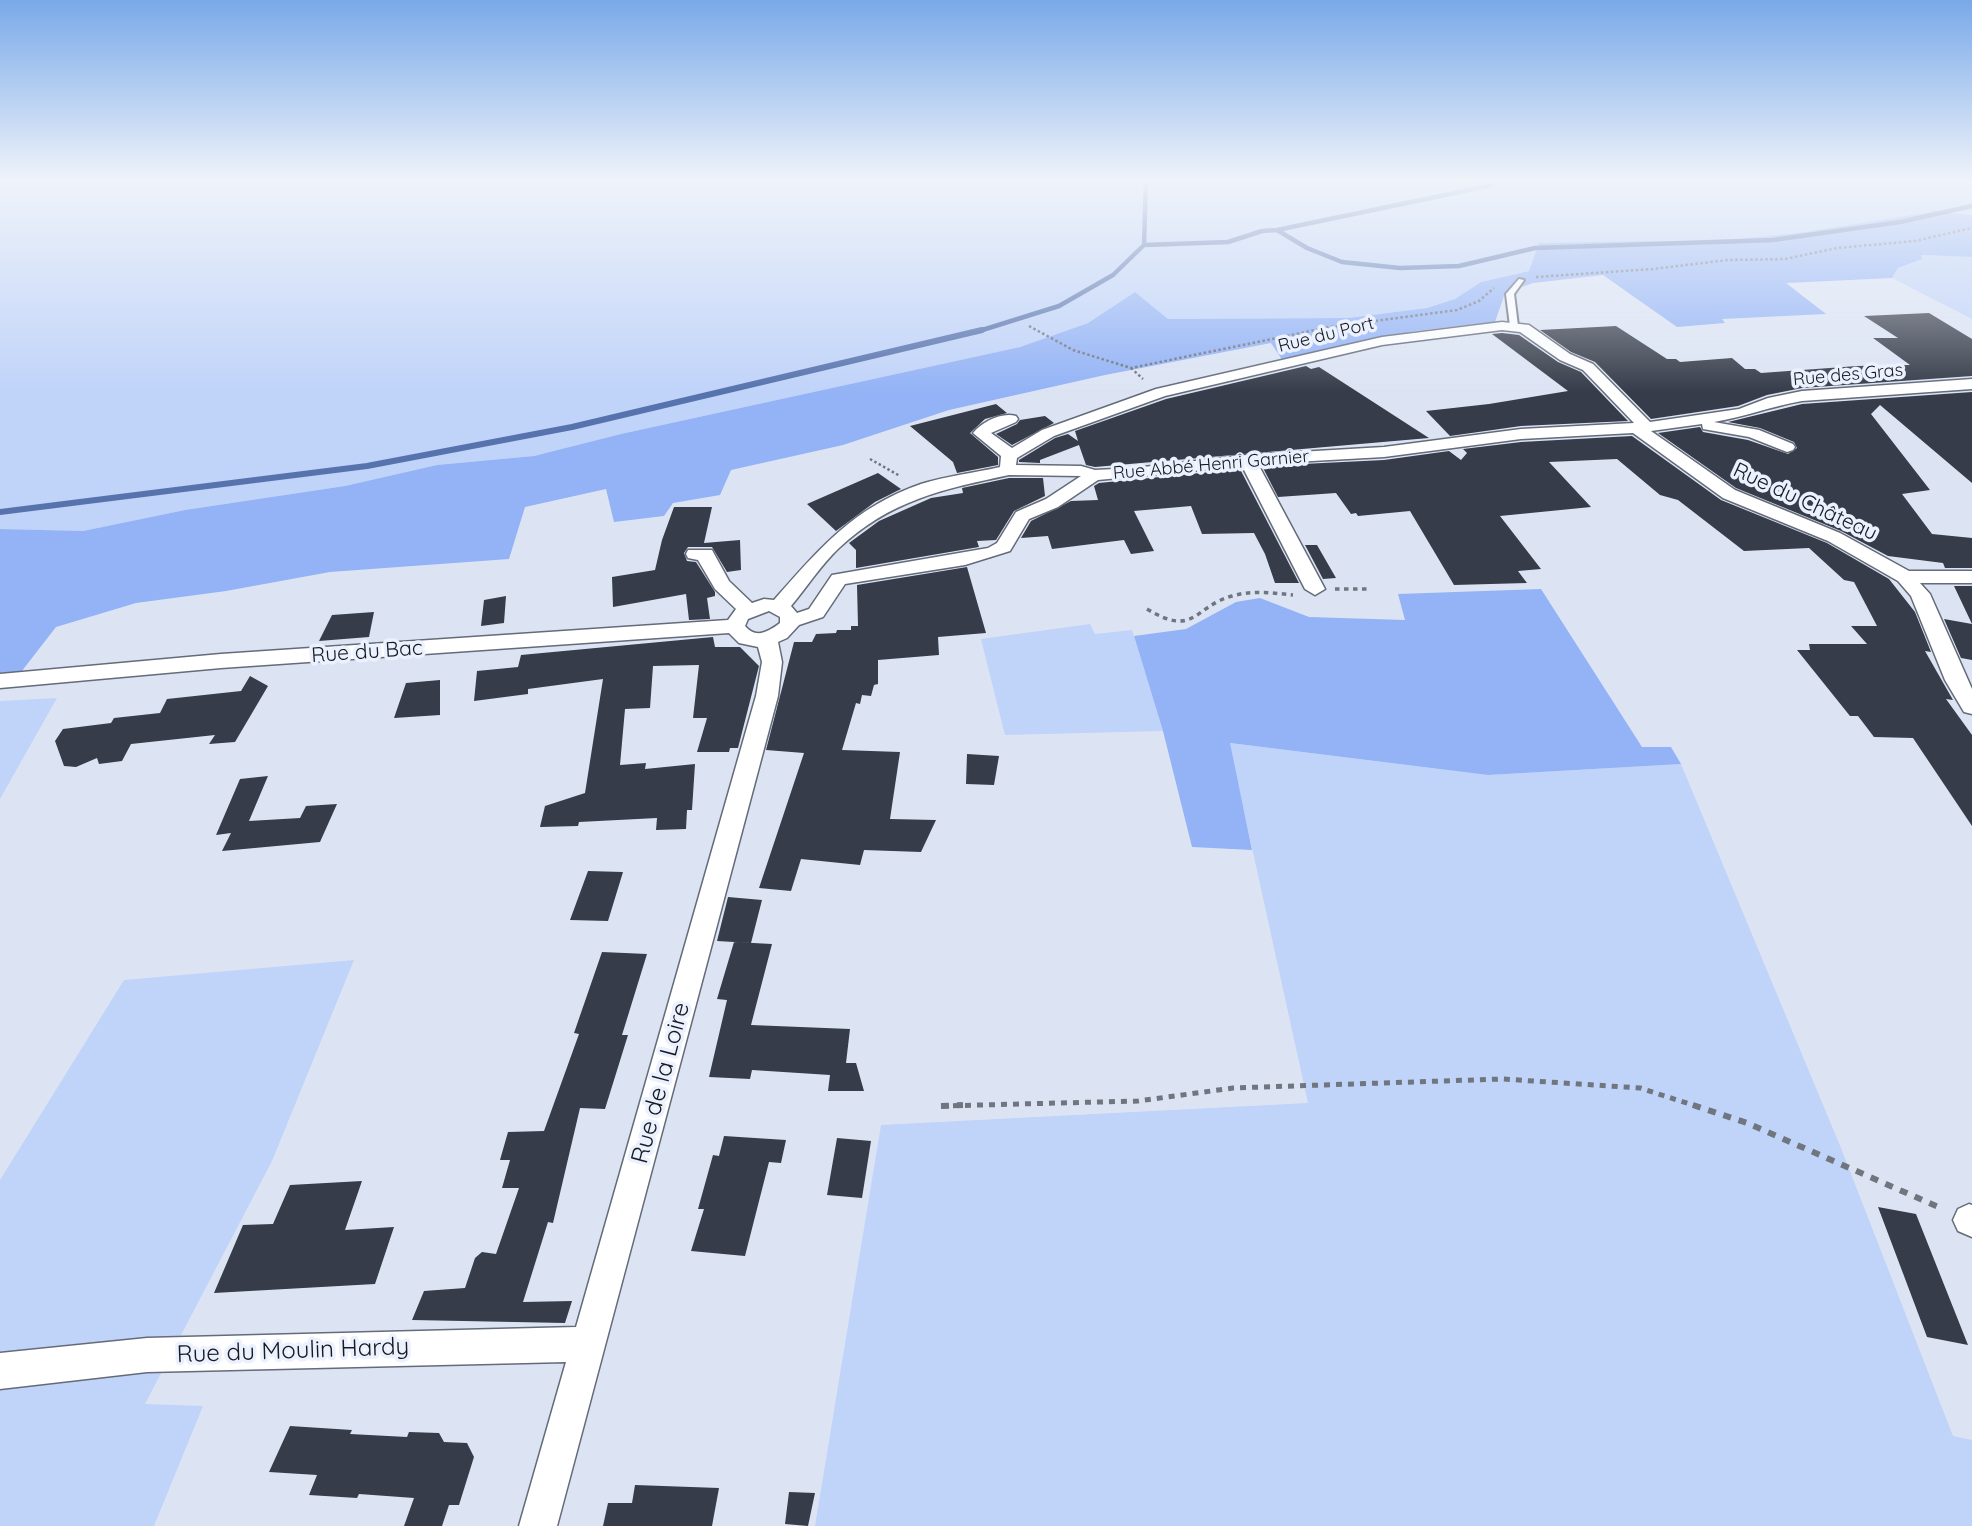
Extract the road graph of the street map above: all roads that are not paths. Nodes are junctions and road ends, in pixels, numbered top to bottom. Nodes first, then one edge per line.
1 (1521, 280) road end
2 (1514, 326) junction
3 (1972, 384) edge
4 (1010, 419) dead end
5 (1685, 422) junction
6 (1641, 428) junction
7 (1787, 447) dead end
8 (1247, 460) junction
9 (1010, 463) junction
10 (1094, 475) junction
11 (695, 554) dead end
12 (1905, 577) junction
13 (1972, 577) edge
14 (1315, 589) road end
15 (748, 609) junction
16 (785, 614) junction
17 (735, 626) junction
18 (766, 639) junction
19 (0, 681) edge
20 (1972, 707) edge
21 (587, 1344) junction
22 (0, 1371) edge
23 (538, 1526) edge

1 - 2 lane
2 - 6 street
2 - 9 street, Rue du Port
3 - 5 street, Rue des Gras
4 - 9 street
5 - 6 street, Rue des Gras
5 - 7 street
6 - 8 street, Rue Abbé Henri Garnier
6 - 12 street, Rue du Château
8 - 10 street, Rue Abbé Henri Garnier
8 - 14 street
9 - 10 street, Rue Abbé Henri Garnier
9 - 16 street, Rue Abbé Henri Garnier
10 - 16 street
11 - 15 street
12 - 13 street
12 - 20 street, Rue du Château
15 - 16 street
15 - 17 street
16 - 18 street
17 - 18 street
17 - 19 street, Rue du Bac
18 - 21 street, Rue de la Loire
21 - 22 street, Rue du Moulin Hardy
21 - 23 street, Rue de la Loire

